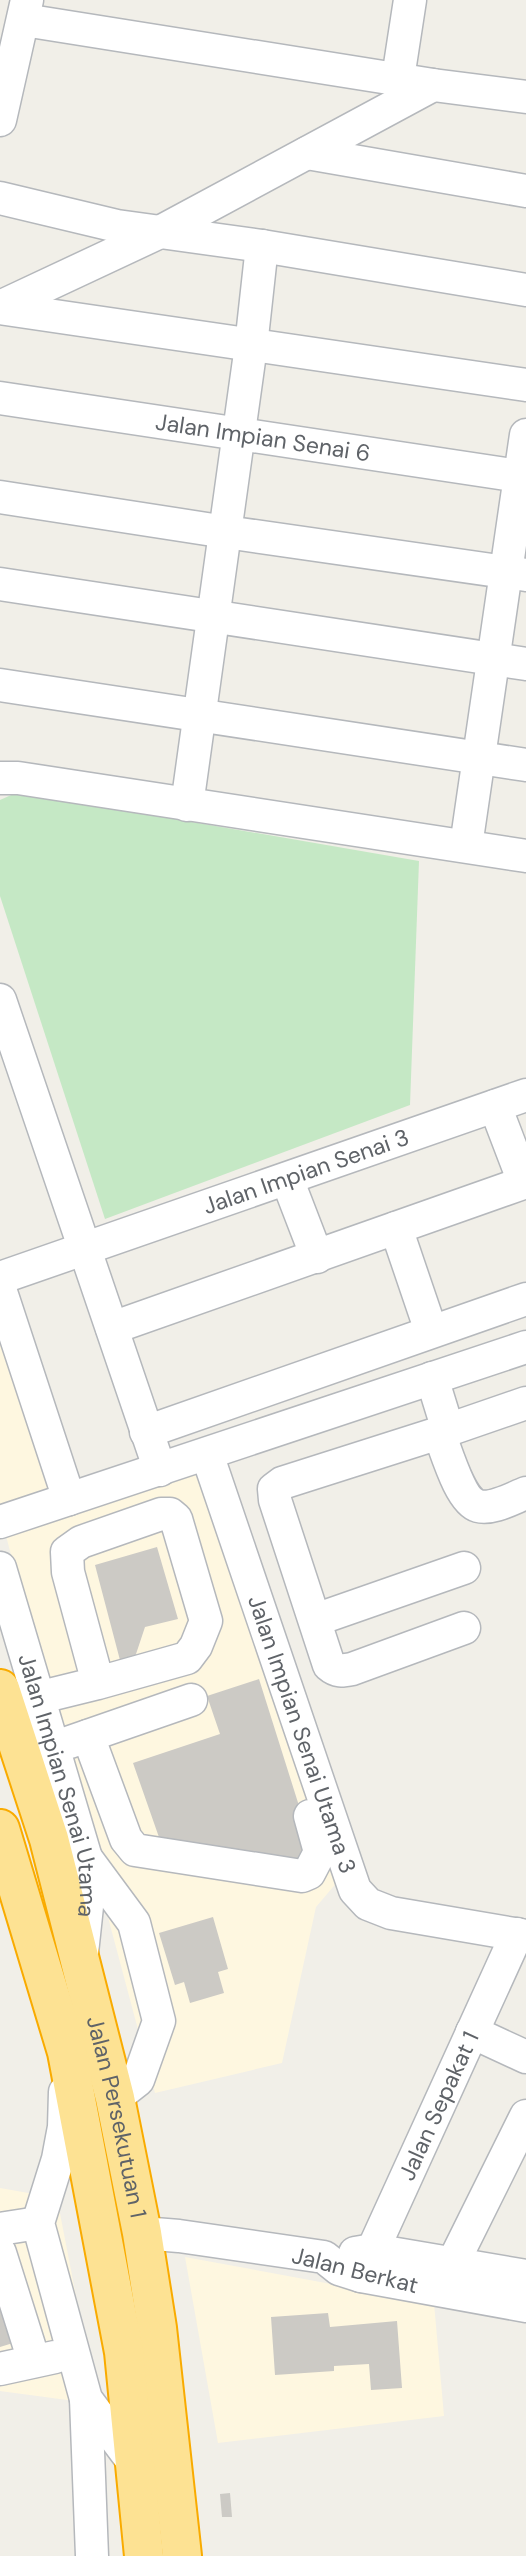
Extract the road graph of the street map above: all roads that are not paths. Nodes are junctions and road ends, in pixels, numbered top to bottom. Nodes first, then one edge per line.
1 (410, 0) edge
2 (25, 10) edge
3 (8, 52) edge
4 (398, 78) junction
5 (433, 85) junction
6 (526, 97) edge
7 (0, 120) edge
8 (307, 153) junction
9 (526, 191) edge
10 (0, 198) edge
11 (160, 232) junction
12 (262, 246) junction
13 (526, 290) edge
14 (0, 307) edge
15 (251, 346) junction
16 (526, 385) edge
17 (0, 398) edge
18 (237, 435) junction
19 (526, 435) edge
20 (523, 477) edge
21 (0, 497) edge
22 (226, 532) junction
23 (516, 573) edge
24 (0, 584) edge
25 (214, 618) junction
26 (493, 659) junction
27 (526, 664) edge
28 (0, 685) edge
29 (199, 715) junction
30 (479, 758) junction
31 (526, 765) edge
32 (0, 778) edge
33 (187, 805) junction
34 (466, 846) junction
35 (526, 856) edge
36 (0, 1000) edge
37 (6, 1037) edge
38 (526, 1095) edge
39 (495, 1106) junction
40 (286, 1179) junction
41 (525, 1182) edge
42 (396, 1228) junction
43 (85, 1248) junction
44 (317, 1257) junction
45 (0, 1278) edge
46 (0, 1289) edge
47 (526, 1299) edge
48 (112, 1328) junction
49 (430, 1331) junction
50 (526, 1348) edge
51 (493, 1358) junction
52 (432, 1378) junction
53 (520, 1411) edge
54 (146, 1432) junction
55 (444, 1432) junction
56 (207, 1454) junction
57 (160, 1470) junction
58 (526, 1493) edge
59 (69, 1499) junction
60 (0, 1522) edge
61 (0, 1568) edge
62 (464, 1568) dead end
63 (315, 1620) junction
64 (464, 1628) dead end
65 (265, 1679) dead end
66 (98, 1683) junction
67 (0, 1689) edge
68 (37, 1698) junction
69 (191, 1700) dead end
70 (88, 1736) junction
71 (52, 1748) junction
72 (307, 1776) junction
73 (0, 1829) edge
74 (86, 1858) junction
75 (521, 1935) edge
76 (80, 1965) junction
77 (472, 2032) junction
78 (67, 2052) junction
79 (526, 2057) edge
80 (115, 2098) junction
81 (526, 2116) edge
82 (38, 2223) junction
83 (0, 2229) edge
84 (142, 2233) junction
85 (0, 2253) edge
86 (367, 2263) junction
87 (452, 2265) junction
88 (526, 2276) edge
89 (526, 2306) edge
90 (74, 2353) junction
91 (34, 2361) junction
92 (0, 2369) edge
93 (86, 2399) junction
94 (134, 2463) junction
95 (92, 2556) edge
96 (144, 2556) edge
97 (182, 2556) edge

1 - 4 street
2 - 3 street
2 - 4 street
3 - 7 street
4 - 5 street
5 - 6 street
5 - 8 street
8 - 9 street
8 - 11 street
10 - 11 street
11 - 12 street
11 - 14 street
12 - 13 street
12 - 15 street
14 - 15 street
15 - 16 street
15 - 18 street
17 - 18 street, Jalan Impian Senai 6
18 - 20 street, Jalan Impian Senai 6
18 - 22 street
19 - 20 street
20 - 23 street
21 - 22 street
22 - 23 street
22 - 25 street
23 - 26 street
24 - 25 street
25 - 26 street
25 - 29 street
26 - 27 street
26 - 30 street
28 - 29 street
29 - 30 street
29 - 33 street
30 - 31 street
30 - 34 street
32 - 33 street
33 - 34 street
34 - 35 street
36 - 37 street
37 - 43 street
38 - 39 street, Jalan Impian Senai 3
39 - 40 street, Jalan Impian Senai 3
39 - 41 street
40 - 43 street, Jalan Impian Senai 3
40 - 44 street
41 - 42 street
42 - 44 street
42 - 49 street
43 - 45 street, Jalan Impian Senai 3
43 - 48 street
44 - 48 street
46 - 59 street
47 - 49 street
48 - 54 street
49 - 54 street
50 - 51 street
51 - 52 street
51 - 53 street
52 - 55 street
52 - 56 street
53 - 55 street
54 - 57 street
55 - 58 street
55 - 63 street
56 - 57 street
56 - 72 street, Jalan Impian Senai Utama 3
57 - 59 street
59 - 60 street
61 - 68 street, Jalan Impian Senai Utama
62 - 63 street
63 - 64 street
65 - 72 street
66 - 66 street
66 - 68 street
67 - 76 highway, Jalan Persekutuan 1
68 - 71 street, Jalan Impian Senai Utama
69 - 70 street
70 - 71 street
70 - 72 street
71 - 74 street, Jalan Impian Senai Utama
72 - 75 street, Jalan Impian Senai Utama 3
73 - 78 highway, Jalan Persekutuan 1
74 - 76 street, Jalan Impian Senai Utama
74 - 80 street
75 - 77 street, Jalan Sepakat 1
76 - 80 highway, Jalan Persekutuan 1
77 - 79 street
77 - 86 street, Jalan Sepakat 1
78 - 82 street
78 - 94 highway, Jalan Persekutuan 1
80 - 84 highway, Jalan Persekutuan 1
81 - 87 street
82 - 83 street
82 - 90 street
84 - 86 street, Jalan Berkat
84 - 97 highway, Jalan Persekutuan 1
85 - 91 street
86 - 87 street
86 - 89 street, Jalan Berkat
87 - 88 street
90 - 91 street
90 - 93 street
91 - 92 street
93 - 94 street
93 - 95 street
94 - 96 highway, Jalan Persekutuan 1

